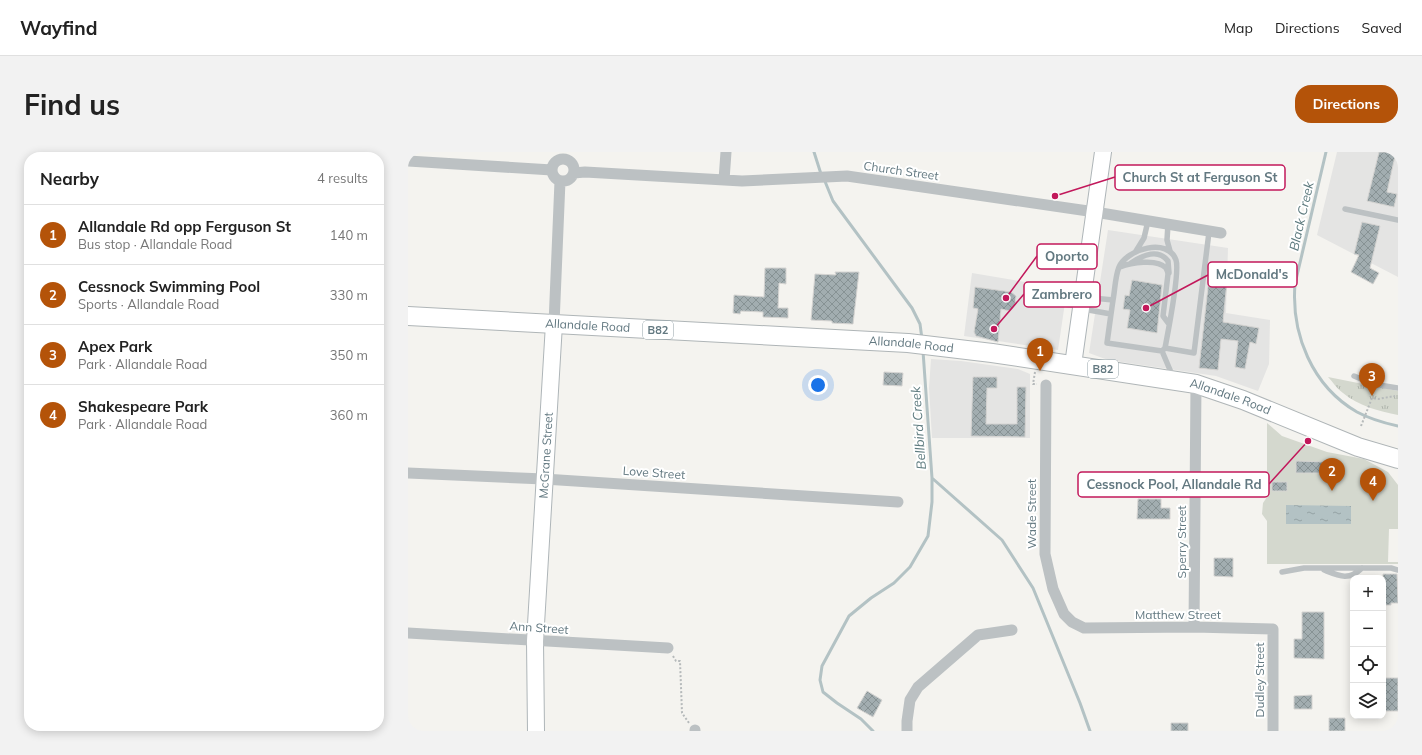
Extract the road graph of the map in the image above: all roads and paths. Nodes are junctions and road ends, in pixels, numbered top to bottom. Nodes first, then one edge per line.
1 (726, 152) edge
2 (1103, 152) edge
3 (565, 156) edge
4 (408, 161) edge
5 (552, 170) junction
6 (574, 173) junction
7 (724, 180) junction
8 (560, 181) junction
9 (1345, 209) dead end
10 (1095, 212) junction
11 (1398, 220) edge
12 (1148, 221) junction
13 (1168, 224) junction
14 (1209, 232) junction
15 (1221, 233) dead end
16 (1136, 251) junction
17 (1170, 251) junction
18 (1131, 263) junction
19 (1119, 267) junction
20 (1168, 274) junction
21 (1027, 299) dead end
22 (1113, 300) junction
23 (1082, 304) junction
24 (1111, 314) junction
25 (408, 316) edge
26 (554, 324) junction
27 (1169, 324) junction
28 (1164, 350) junction
29 (1073, 365) junction
30 (1354, 376) dead end
31 (1175, 381) junction
32 (1196, 384) junction
33 (1046, 385) dead end
34 (1398, 388) edge
35 (1398, 396) edge
36 (1360, 426) dead end
37 (1358, 447) junction
38 (1398, 459) edge
39 (1398, 469) edge
40 (408, 473) edge
41 (544, 479) junction
42 (898, 502) dead end
43 (1398, 570) edge
44 (1282, 572) dead end
45 (1194, 627) junction
46 (1084, 628) joint
47 (1273, 629) joint
48 (1012, 630) dead end
49 (408, 633) edge
50 (535, 641) junction
51 (668, 648) joint
52 (536, 731) edge
53 (695, 731) edge
54 (907, 731) edge
55 (1273, 731) edge

1 - 7 street
2 - 10 street
3 - 5 street
3 - 6 street
4 - 5 street
5 - 8 street
6 - 7 street, Church Street
6 - 8 street
7 - 10 street, Church Street
8 - 26 street, McGrane Street
9 - 11 lane
10 - 12 street, Church Street
10 - 23 street
12 - 13 street, Church Street
12 - 16 lane
13 - 14 street, Church Street
13 - 17 lane
14 - 15 street, Church Street
14 - 28 lane
16 - 17 lane
16 - 19 lane
17 - 27 lane
18 - 19 lane
18 - 20 lane
18 - 20 lane
19 - 22 lane
20 - 27 lane
21 - 23 lane
22 - 23 lane
22 - 24 lane
23 - 24 lane
23 - 29 street
24 - 28 lane
25 - 26 main road, Allandale Road / B82
26 - 29 main road, Allandale Road / B82
26 - 41 street, McGrane Street
27 - 28 lane
28 - 31 lane
29 - 31 main road, Allandale Road / B82
30 - 34 lane
31 - 32 main road, Allandale Road / B82
32 - 37 main road, Allandale Road / B82
32 - 45 street, Sperry Street
33 - 46 street, Wade Street
35 - 36 path
37 - 38 main road, Allandale Road / B82
37 - 39 main road
40 - 41 street, Love Street
41 - 42 street, Love Street
41 - 50 street, McGrane Street
43 - 44 lane
45 - 46 street, Matthew Street
45 - 47 street, Matthew Street
47 - 55 street, Dudley Street
48 - 54 street
49 - 50 street, Ann Street
50 - 51 street, Ann Street
50 - 52 street, McGrane Street
51 - 53 path

